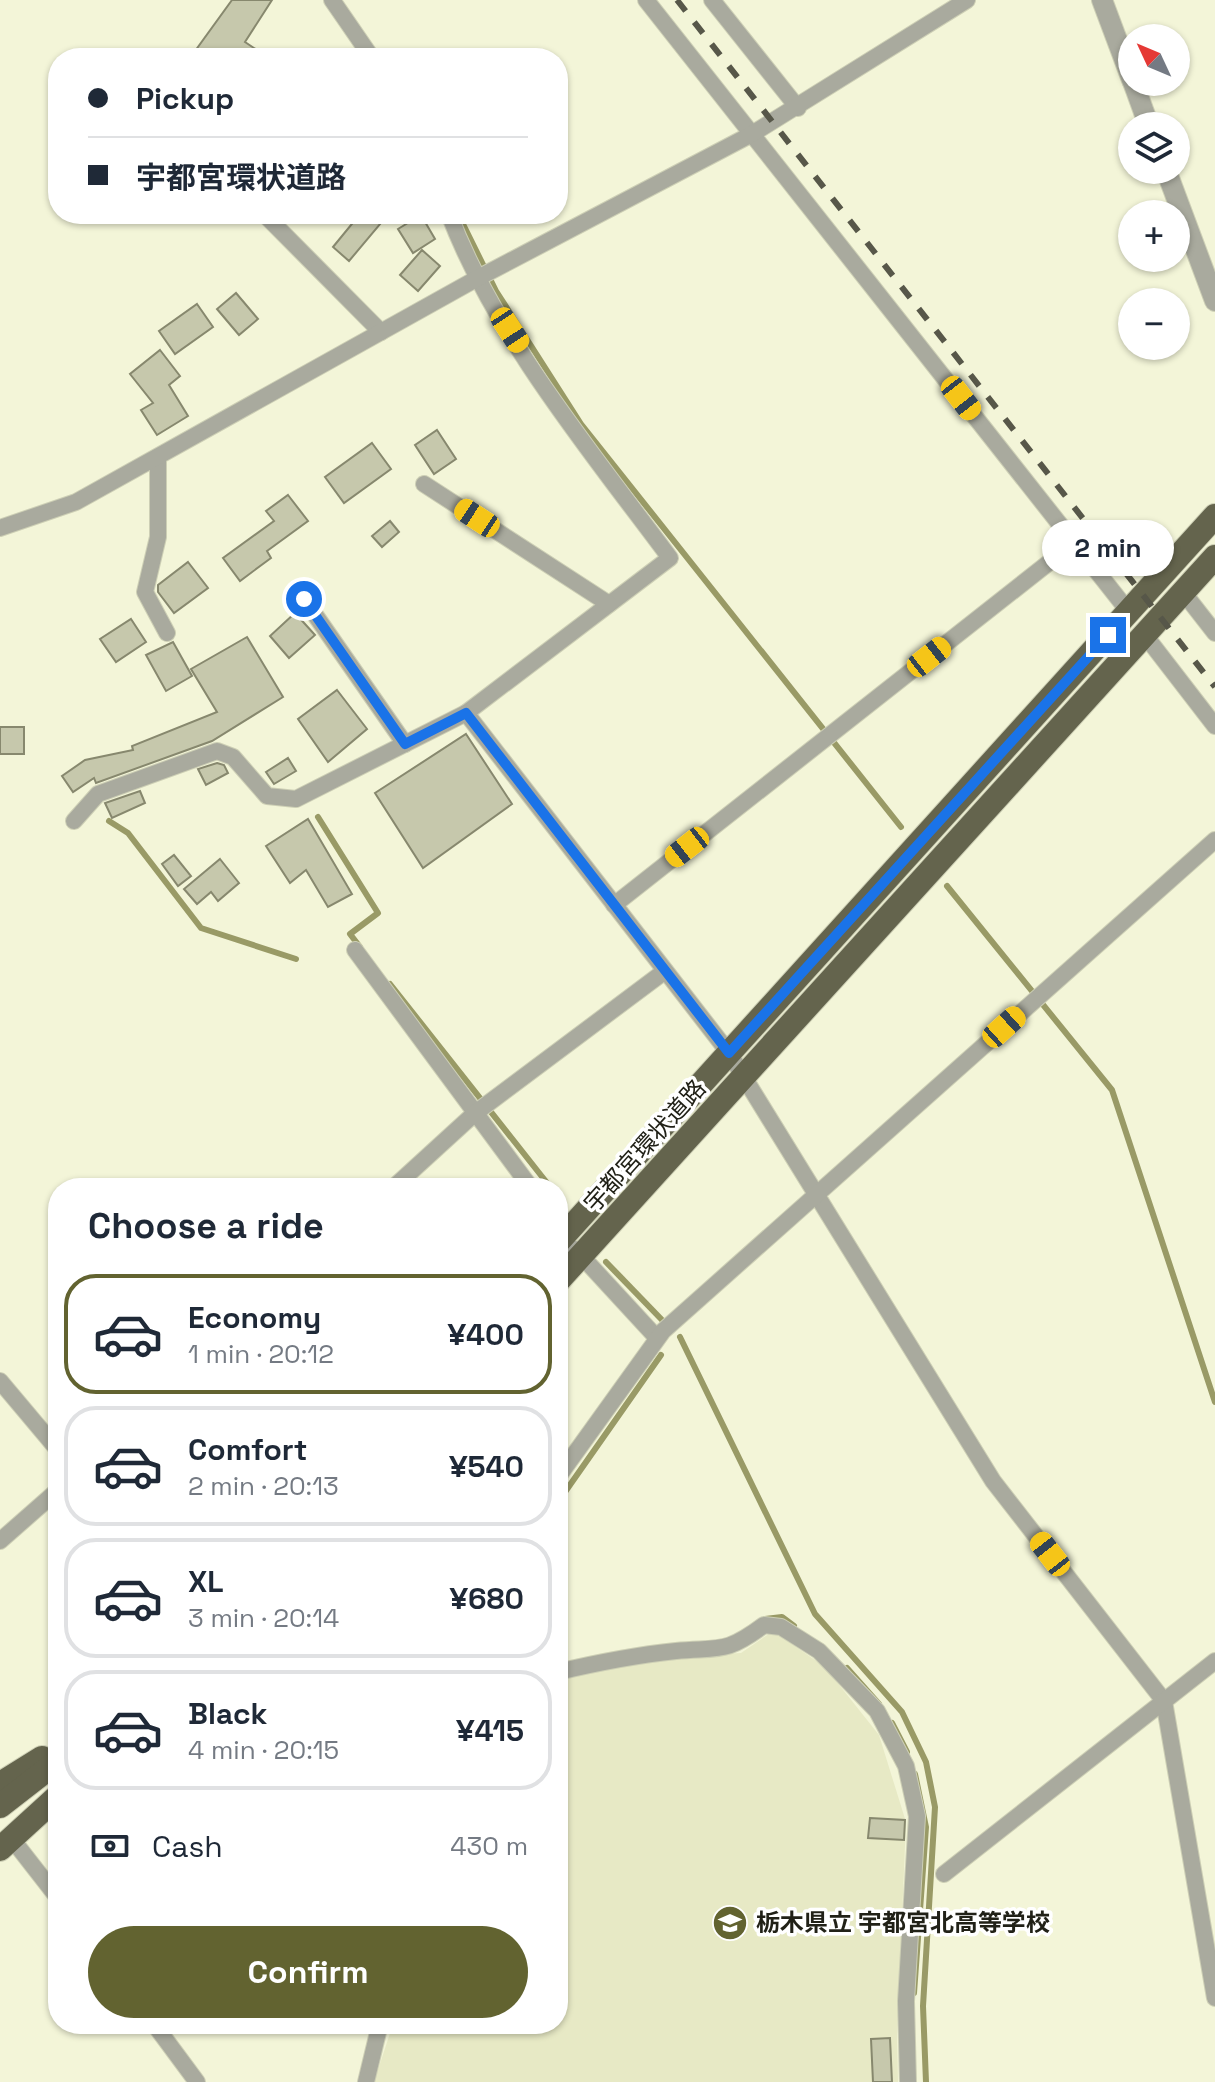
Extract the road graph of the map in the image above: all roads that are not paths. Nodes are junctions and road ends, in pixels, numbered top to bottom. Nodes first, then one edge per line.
1 (332, 0) edge
2 (646, 0) edge
3 (712, 0) edge
4 (967, 0) edge
5 (1102, 0) edge
6 (1118, 43) edge
7 (365, 48) edge
8 (798, 108) junction
9 (752, 134) junction
10 (1171, 184) edge
11 (274, 224) edge
12 (453, 224) edge
13 (476, 279) junction
14 (1215, 301) edge
15 (381, 332) junction
16 (158, 457) junction
17 (424, 484) dead end
18 (1215, 516) edge
19 (0, 528) edge
20 (1075, 542) junction
21 (1215, 557) edge
22 (1183, 592) junction
23 (304, 599) dead end
24 (609, 604) junction
25 (1129, 612) junction
26 (167, 633) dead end
27 (1215, 633) edge
28 (1144, 634) junction
29 (466, 713) junction
30 (1215, 726) edge
31 (405, 744) junction
32 (74, 821) dead end
33 (1215, 840) edge
34 (614, 905) junction
35 (355, 950) dead end
36 (665, 971) junction
37 (729, 1053) junction
38 (744, 1076) junction
39 (474, 1114) junction
40 (404, 1178) edge
41 (523, 1178) edge
42 (817, 1193) junction
43 (568, 1225) edge
44 (568, 1242) edge
45 (581, 1256) junction
46 (568, 1270) edge
47 (657, 1338) junction
48 (0, 1381) edge
49 (48, 1438) edge
50 (568, 1463) edge
51 (48, 1499) edge
52 (0, 1541) edge
53 (1215, 1661) edge
54 (568, 1670) edge
55 (1164, 1701) junction
56 (48, 1753) edge
57 (48, 1769) edge
58 (0, 1784) edge
59 (48, 1805) edge
60 (0, 1806) edge
61 (4, 1842) edge
62 (944, 1874) dead end
63 (48, 1888) edge
64 (1215, 1998) edge
65 (161, 2034) edge
66 (378, 2034) edge
67 (197, 2082) edge
68 (366, 2082) edge
69 (908, 2082) edge

1 - 7 street
2 - 9 street
3 - 8 street
4 - 8 street
5 - 6 street
8 - 9 street
9 - 13 street
9 - 20 street
10 - 14 street
11 - 15 street
12 - 13 street
13 - 15 street
13 - 24 street
15 - 16 street
16 - 19 street
16 - 26 street
17 - 24 street
18 - 25 highway, 宇都宮環状道路
20 - 25 street
20 - 34 street
21 - 22 highway, 宇都宮環状道路
22 - 27 street
22 - 28 highway, 宇都宮環状道路
23 - 31 street
24 - 29 street
25 - 37 highway, 宇都宮環状道路
28 - 30 street
28 - 38 highway, 宇都宮環状道路
29 - 31 street
29 - 34 street
31 - 32 street
33 - 42 street
34 - 36 street
35 - 39 street
36 - 37 street
36 - 39 street
37 - 38 street
37 - 43 highway, 宇都宮環状道路
38 - 42 street
38 - 45 highway, 宇都宮環状道路
39 - 40 street
39 - 41 street
42 - 47 street
42 - 55 street
44 - 45 street
45 - 46 highway, 宇都宮環状道路
45 - 47 street
47 - 50 street
48 - 49 street
51 - 52 street
53 - 55 street
54 - 69 street
55 - 62 street
55 - 64 street
56 - 58 highway
57 - 60 highway
59 - 61 highway
61 - 63 street
65 - 67 street
66 - 68 street

